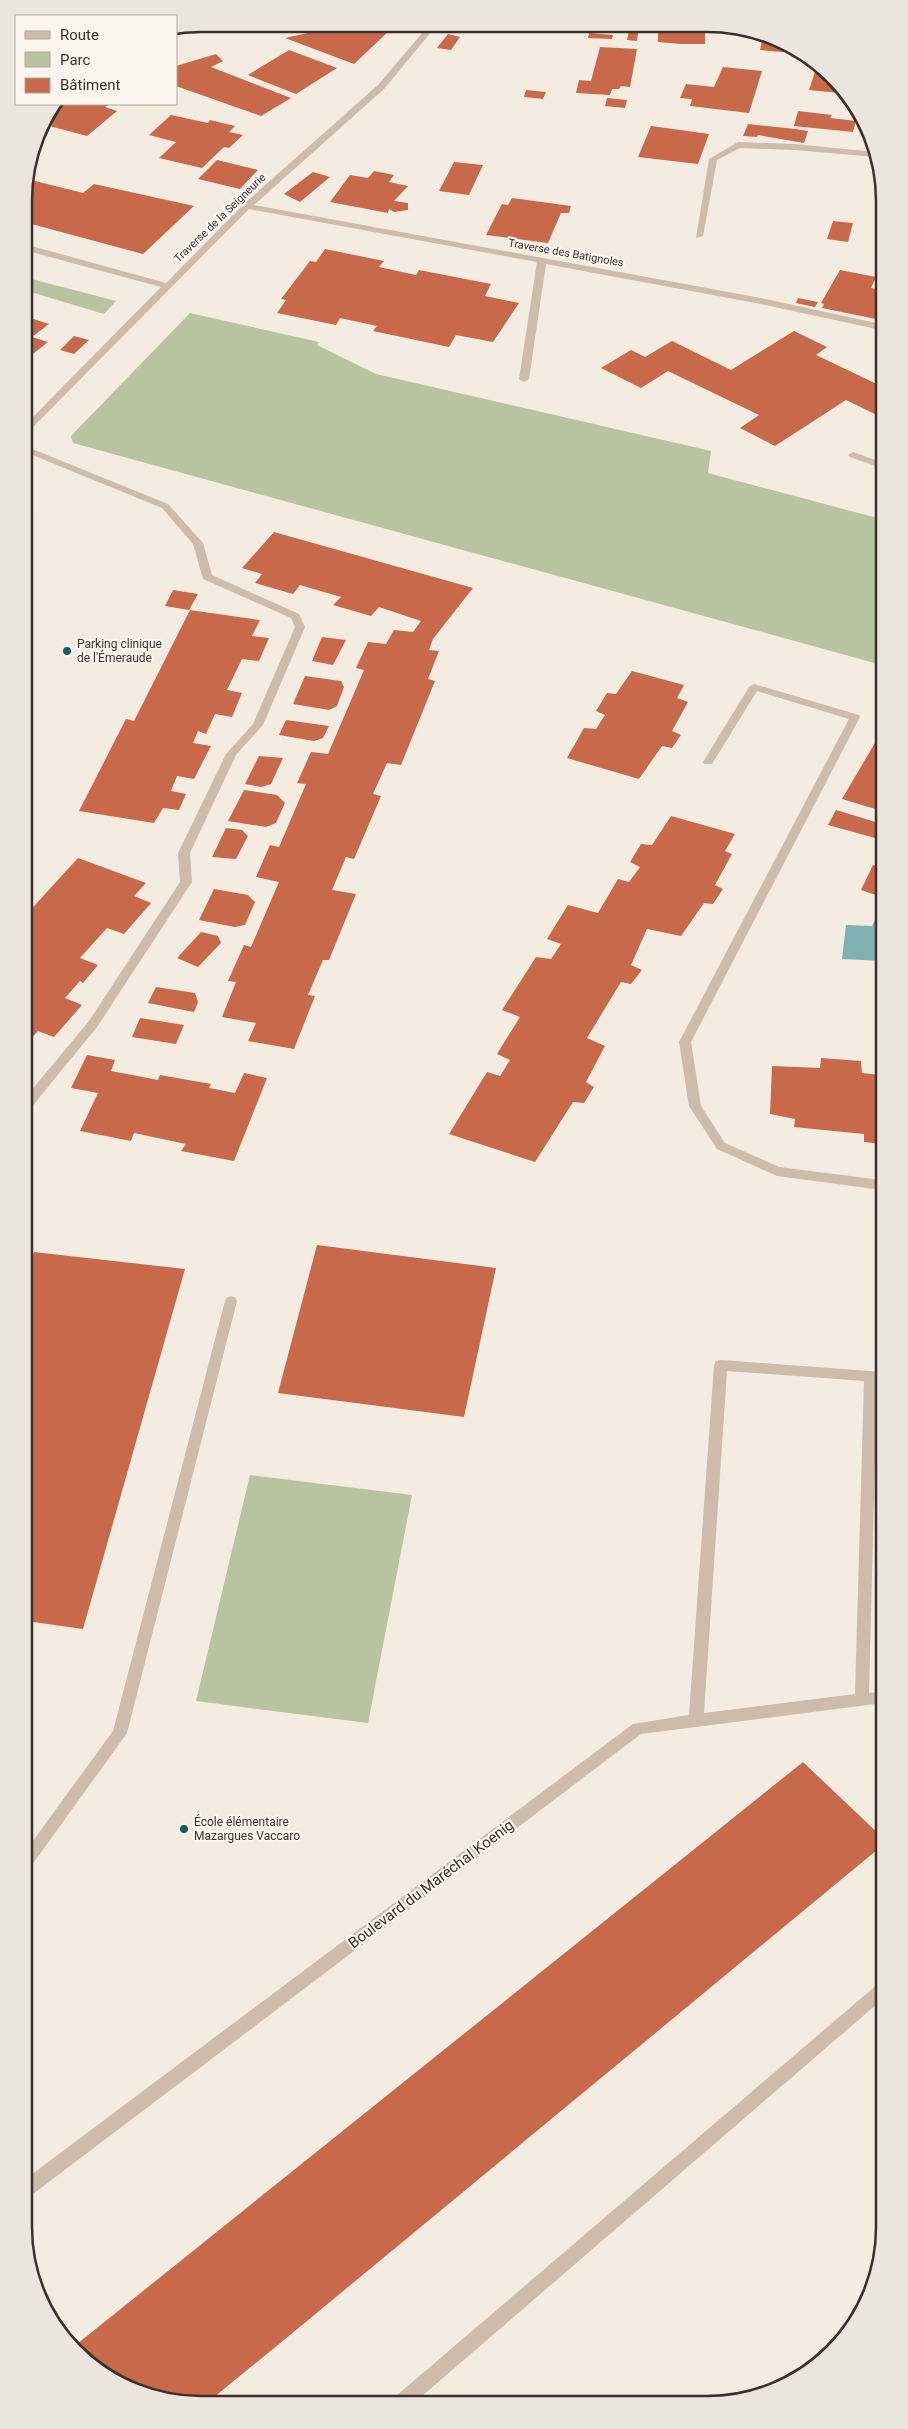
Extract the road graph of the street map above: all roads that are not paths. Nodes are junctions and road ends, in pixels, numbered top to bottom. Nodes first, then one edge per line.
1 (427, 32) edge
2 (869, 154) edge
3 (247, 206) junction
4 (699, 236) dead end
5 (33, 249) edge
6 (542, 260) junction
7 (166, 286) junction
8 (876, 326) edge
9 (524, 379) dead end
10 (33, 421) edge
11 (33, 453) edge
12 (853, 454) dead end
13 (876, 463) edge
14 (708, 762) dead end
15 (33, 1098) edge
16 (876, 1184) edge
17 (231, 1301) dead end
18 (875, 1377) edge
19 (875, 1411) edge
20 (875, 1698) edge
21 (862, 1700) junction
22 (696, 1720) junction
23 (32, 1853) edge
24 (875, 1996) edge
25 (32, 2184) edge
26 (408, 2397) edge

1 - 3 street, Traverse de la Seigneurie
2 - 4 street
3 - 6 street, Traverse des Batignoles
3 - 7 street, Traverse de la Seigneurie
5 - 7 street
6 - 8 street, Traverse des Batignoles
6 - 9 street
7 - 10 street, Traverse de la Seigneurie
11 - 15 street
12 - 13 street
14 - 16 street
17 - 23 street
18 - 22 street
19 - 21 street
20 - 21 street, Boulevard du Maréchal Koenig
21 - 22 street, Boulevard du Maréchal Koenig
22 - 25 street, Boulevard du Maréchal Koenig
24 - 26 street

